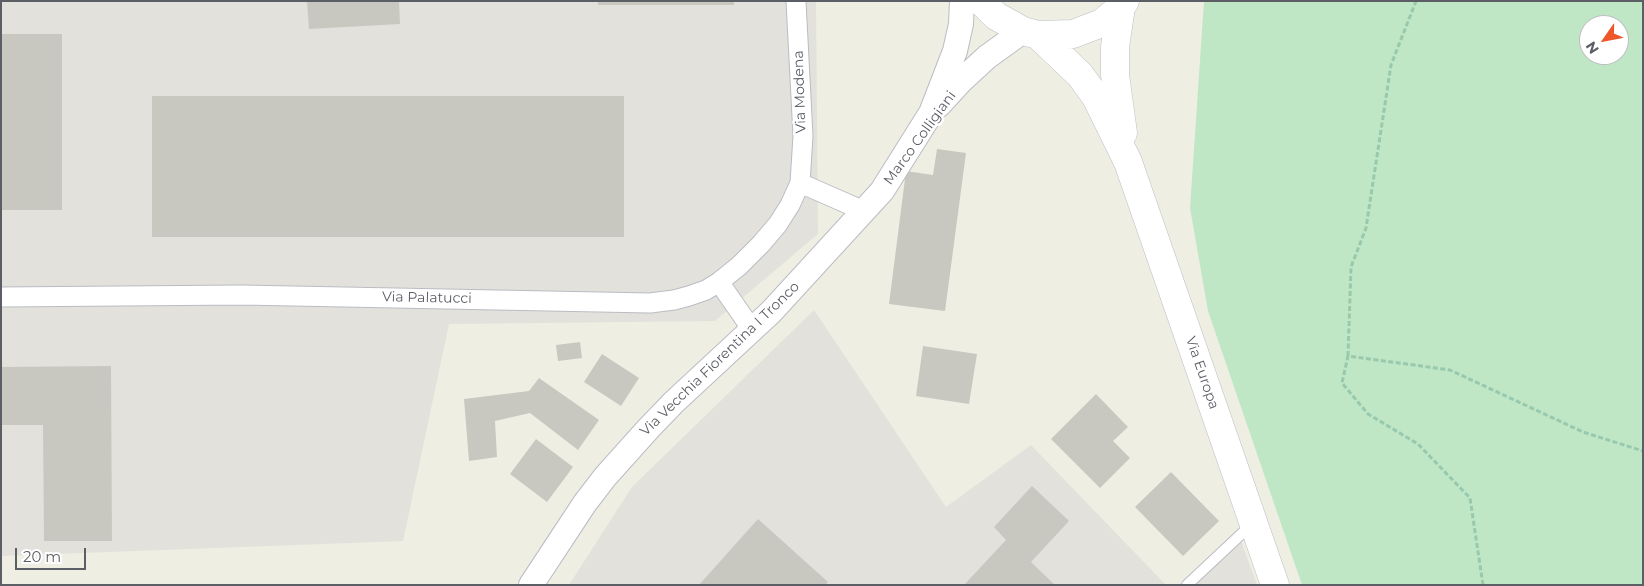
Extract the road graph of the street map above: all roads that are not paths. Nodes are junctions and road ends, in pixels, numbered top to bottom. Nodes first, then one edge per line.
1 (796, 1) edge
2 (962, 1) edge
3 (981, 1) edge
4 (1123, 4) edge
5 (1031, 33) junction
6 (931, 113) junction
7 (1128, 162) junction
8 (800, 183) junction
9 (864, 210) junction
10 (719, 282) junction
11 (1, 297) edge
12 (753, 331) junction
13 (1254, 522) junction
14 (531, 585) edge
15 (1188, 585) edge
16 (1275, 585) edge

1 - 8 street, Via Modena
2 - 6 street, Via Vecchia Fiorentina I Tronco
3 - 5 main road, Via Europa
4 - 5 main road, Via Europa
4 - 7 main road, Via Europa
5 - 6 street, Via Vecchia Fiorentina I Tronco
5 - 7 main road, Via Europa
6 - 9 street, Via Vecchia Fiorentina I Tronco
7 - 13 main road, Via Europa
8 - 9 street
8 - 10 street, Via Palatucci
9 - 12 street, Via Vecchia Fiorentina I Tronco
10 - 11 street, Via Palatucci
10 - 12 street
12 - 14 street, Via Vecchia Fiorentina I Tronco
13 - 15 lane
13 - 16 main road, Via Europa

